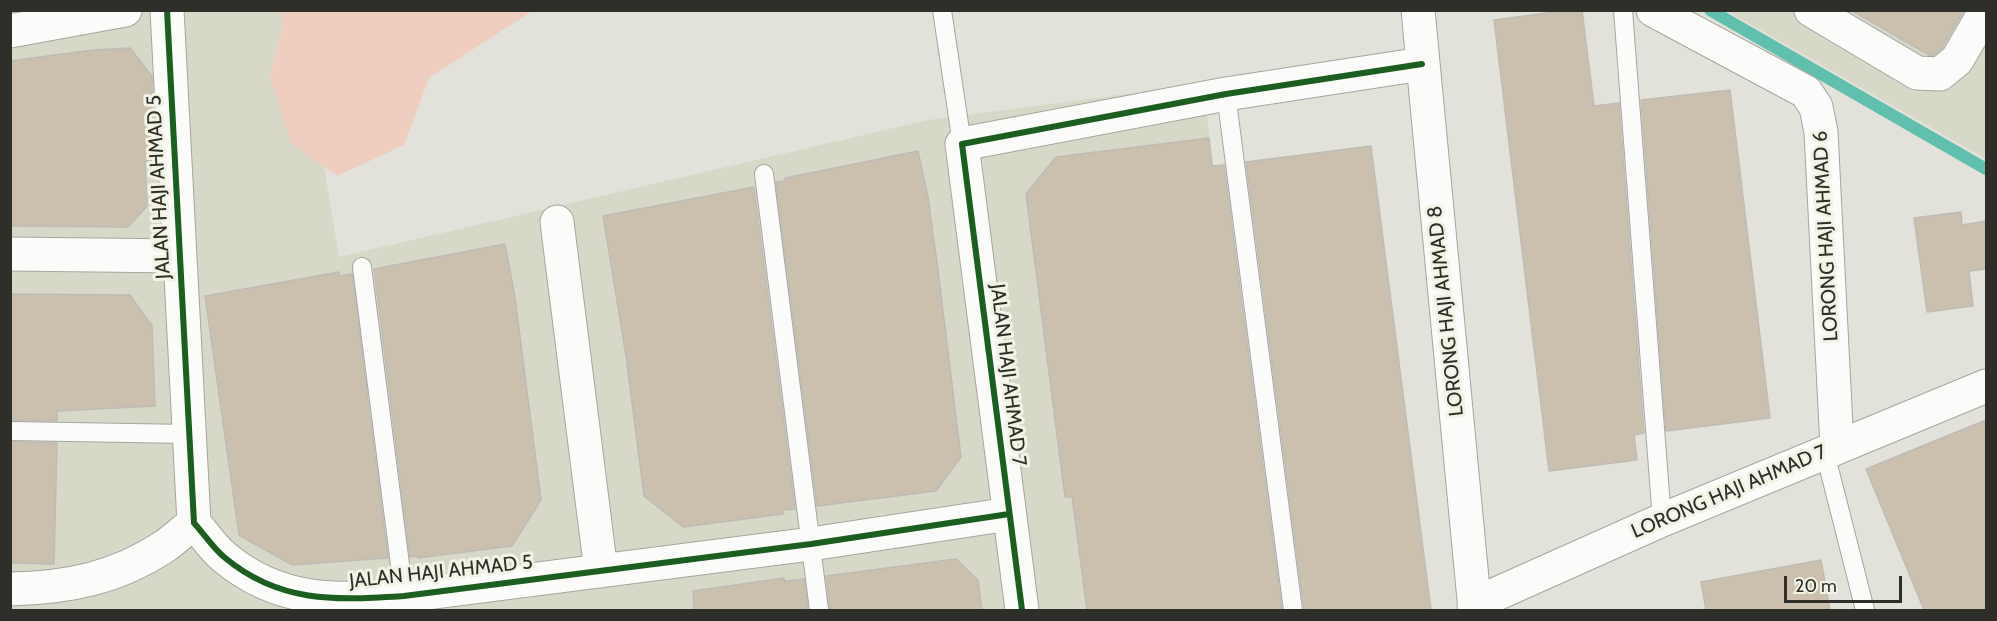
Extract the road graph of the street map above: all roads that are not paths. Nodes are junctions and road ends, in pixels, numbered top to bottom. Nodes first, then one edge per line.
1 (125, 10) edge
2 (166, 10) edge
3 (942, 10) edge
4 (1418, 10) edge
5 (1623, 10) edge
6 (1653, 10) edge
7 (1811, 10) edge
8 (1986, 10) edge
9 (10, 31) edge
10 (1422, 64) junction
11 (1226, 94) junction
12 (962, 144) junction
13 (764, 174) dead end
14 (556, 222) dead end
15 (10, 254) edge
16 (179, 256) junction
17 (362, 267) dead end
18 (1986, 386) edge
19 (10, 431) edge
20 (189, 435) junction
21 (1831, 450) junction
22 (1009, 514) junction
23 (1662, 520) junction
24 (194, 523) junction
25 (811, 544) junction
26 (601, 571) junction
27 (10, 589) edge
28 (404, 596) junction
29 (349, 605) edge
30 (1475, 607) edge
31 (819, 610) edge
32 (1022, 610) edge
33 (1293, 610) edge
34 (1865, 610) edge

1 - 9 street
2 - 16 street, JALAN HAJI AHMAD 5
3 - 12 lane
4 - 10 street, LORONG HAJI AHMAD 8
5 - 23 lane
6 - 21 street, LORONG HAJI AHMAD 6
7 - 8 street
10 - 11 street
10 - 30 street, LORONG HAJI AHMAD 8
11 - 12 street
11 - 33 lane
12 - 22 street, JALAN HAJI AHMAD 7
13 - 25 lane
14 - 26 street
15 - 16 street
16 - 20 street, JALAN HAJI AHMAD 5
17 - 28 lane
18 - 21 street, LORONG HAJI AHMAD 7
19 - 20 lane
20 - 24 street, JALAN HAJI AHMAD 5
21 - 23 street, LORONG HAJI AHMAD 7
21 - 34 lane
22 - 25 street, JALAN HAJI AHMAD 5
22 - 32 street, JALAN HAJI AHMAD 7
23 - 30 street, LORONG HAJI AHMAD 7
24 - 27 street
24 - 29 street, JALAN HAJI AHMAD 5
25 - 26 street, JALAN HAJI AHMAD 5
25 - 31 lane
26 - 28 street, JALAN HAJI AHMAD 5
28 - 29 street, JALAN HAJI AHMAD 5

